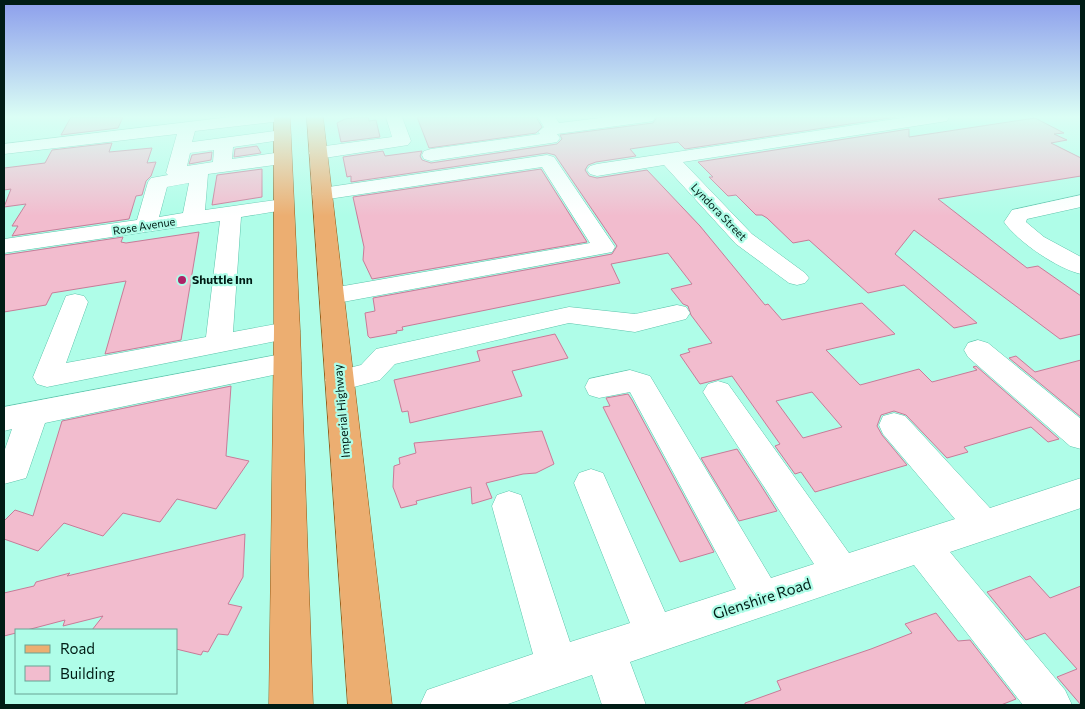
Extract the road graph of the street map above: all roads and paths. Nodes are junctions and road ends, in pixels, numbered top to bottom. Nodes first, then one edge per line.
1 (182, 150) edge
2 (229, 150) edge
3 (250, 150) edge
4 (281, 150) edge
5 (381, 150) edge
6 (466, 150) edge
7 (727, 150) edge
8 (318, 153) joint
9 (431, 155) dead end
10 (669, 159) junction
11 (222, 167) junction
12 (597, 170) dead end
13 (322, 194) junction
14 (1081, 201) edge
15 (283, 205) junction
16 (231, 212) junction
17 (193, 218) junction
18 (146, 226) junction
19 (4, 246) edge
20 (1081, 267) edge
21 (798, 278) dead end
22 (332, 296) junction
23 (75, 302) dead end
24 (677, 313) dead end
25 (219, 344) junction
26 (287, 347) junction
27 (978, 350) dead end
28 (339, 380) junction
29 (599, 388) dead end
30 (718, 392) dead end
31 (18, 416) edge
32 (894, 425) dead end
33 (1081, 437) edge
34 (4, 470) edge
35 (590, 483) dead end
36 (1081, 493) edge
37 (509, 506) dead end
38 (983, 525) junction
39 (922, 546) junction
40 (841, 573) junction
41 (762, 599) junction
42 (655, 635) junction
43 (605, 651) junction
44 (557, 668) junction
45 (291, 705) edge
46 (370, 705) edge
47 (442, 705) edge
48 (624, 705) edge
49 (1050, 705) edge

1 - 11 street
2 - 11 street
3 - 11 street
4 - 15 main road
5 - 8 street
6 - 9 street
7 - 10 street
8 - 13 main road, Imperial Highway
10 - 12 street
10 - 21 street, Lyndora Street
13 - 22 main road, Imperial Highway
13 - 22 street
14 - 20 street
15 - 16 street, Rose Avenue
15 - 26 main road
16 - 17 street, Rose Avenue
16 - 25 street
17 - 18 street, Rose Avenue
17 - 18 street
18 - 19 street, Rose Avenue
22 - 28 main road, Imperial Highway
23 - 25 street
24 - 28 street
25 - 26 street
26 - 31 street
26 - 45 main road
27 - 33 street
28 - 46 main road, Imperial Highway
29 - 41 street
30 - 40 street
31 - 34 street
32 - 38 street
35 - 42 street
36 - 38 street, Glenshire Road
37 - 44 street
38 - 39 street, Glenshire Road
39 - 40 street, Glenshire Road
39 - 49 street
40 - 41 street, Glenshire Road
41 - 42 street, Glenshire Road
42 - 43 street, Glenshire Road
43 - 44 street, Glenshire Road
43 - 48 street
44 - 47 street, Glenshire Road

